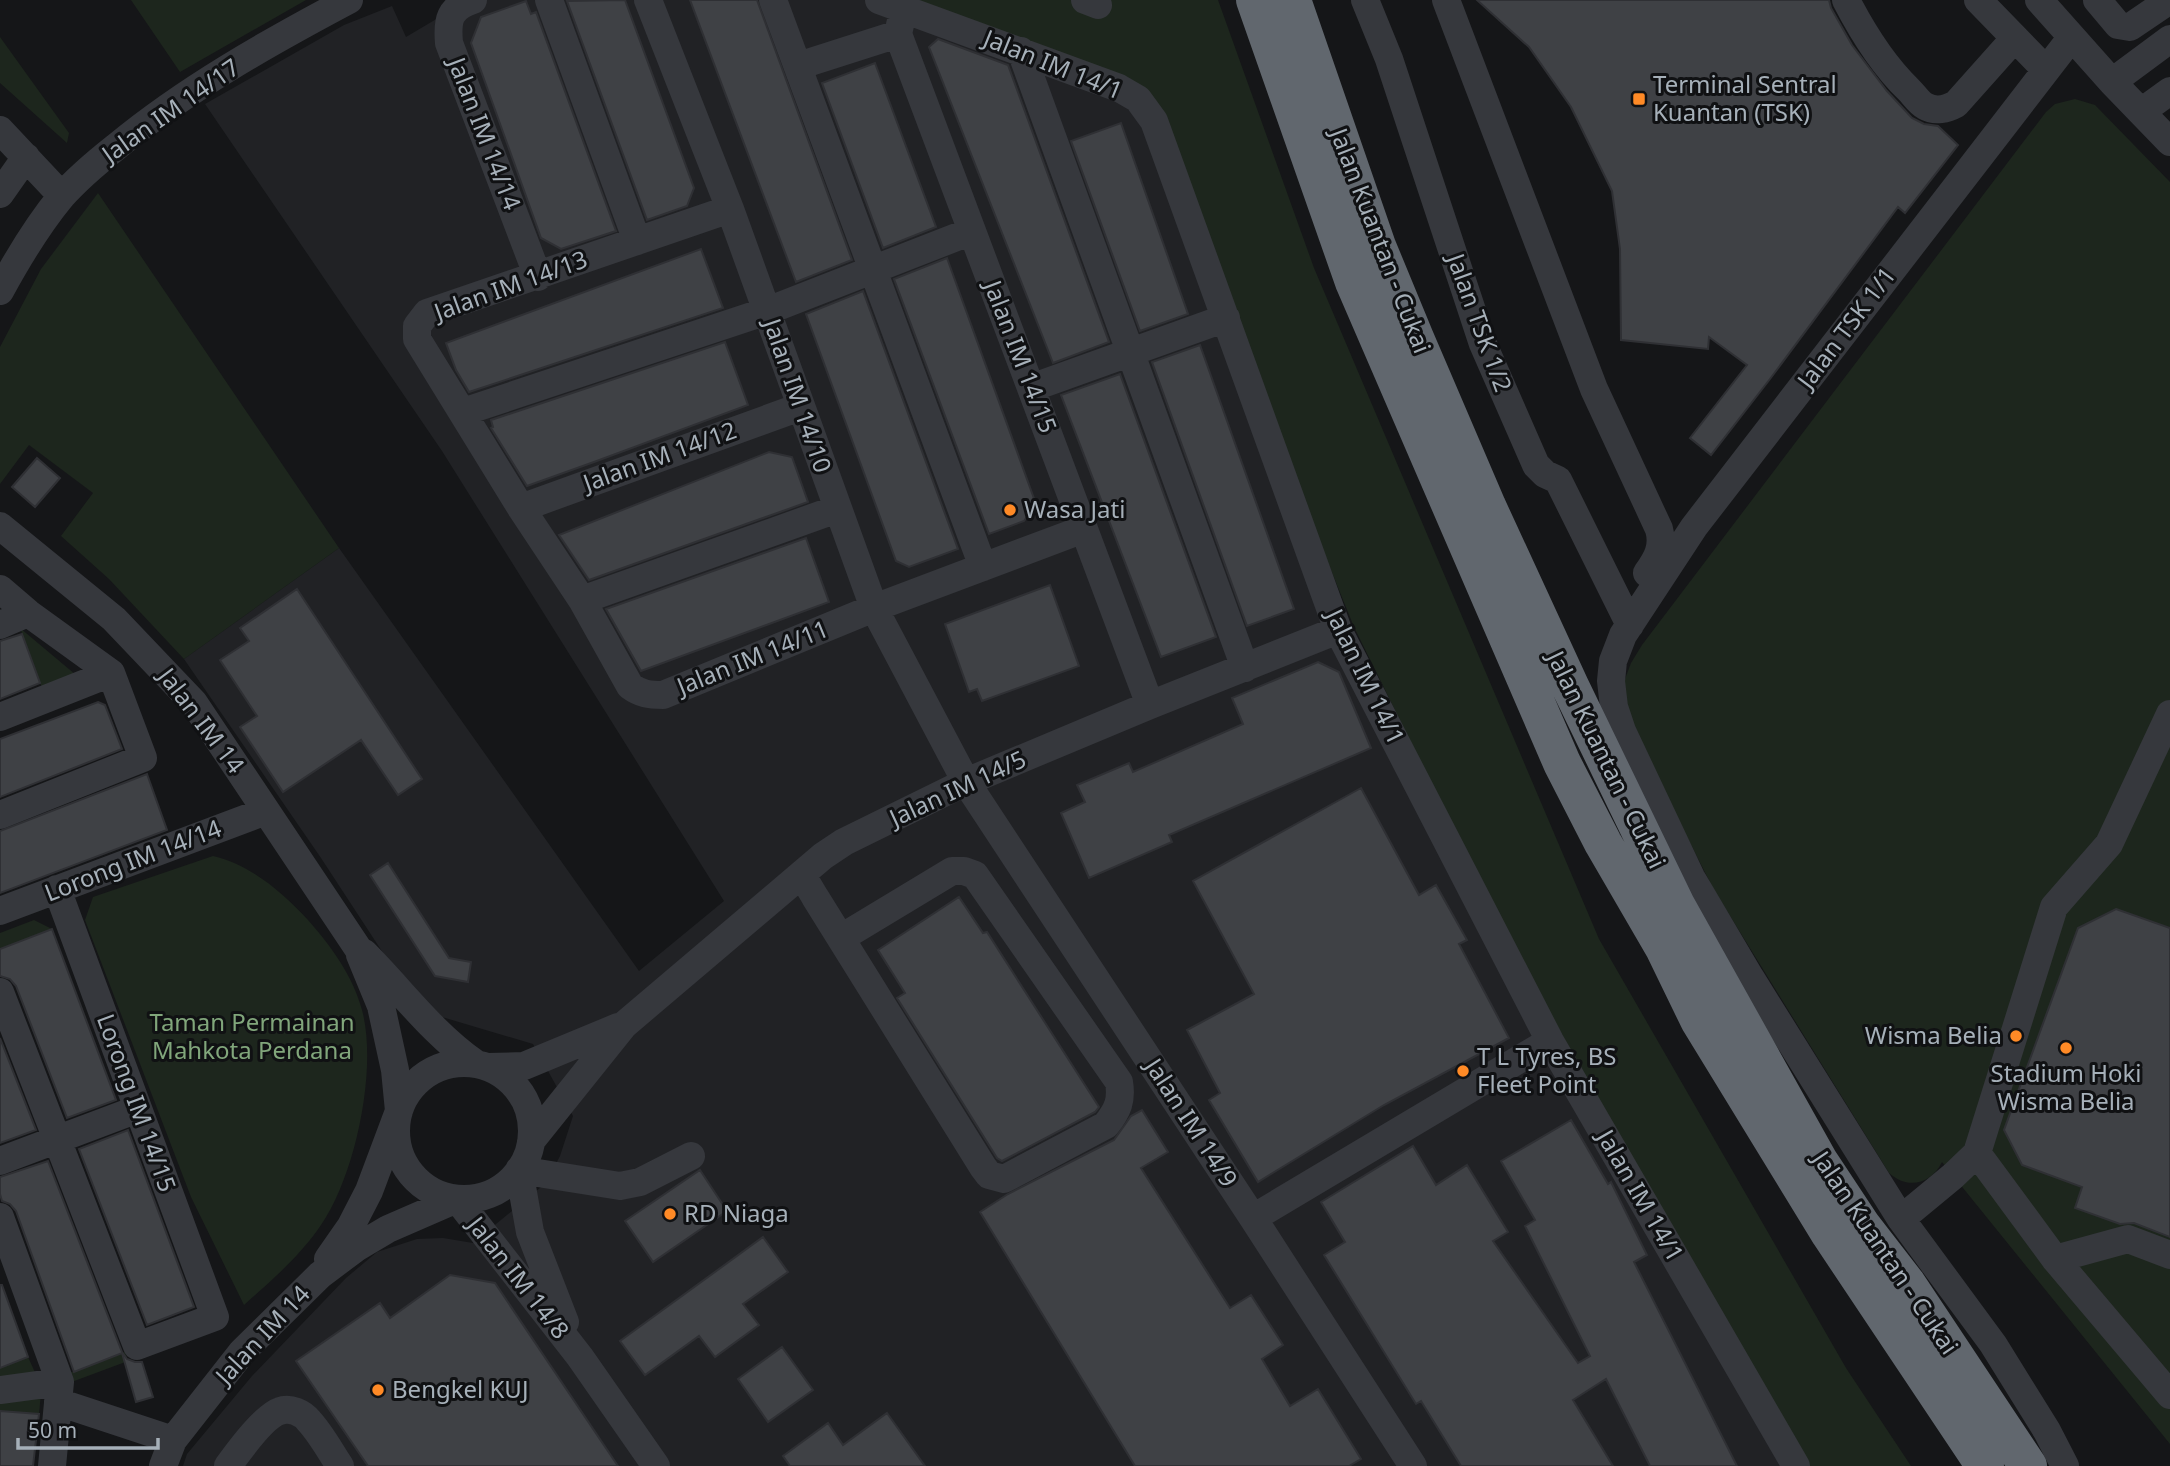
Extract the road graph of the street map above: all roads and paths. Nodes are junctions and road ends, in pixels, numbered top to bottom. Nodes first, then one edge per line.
1 (349, 0) edge
2 (473, 0) edge
3 (549, 0) edge
4 (648, 0) edge
5 (773, 0) edge
6 (1255, 0) edge
7 (1292, 0) edge
8 (1365, 0) edge
9 (1446, 0) edge
10 (1846, 0) edge
11 (1978, 0) edge
12 (2039, 0) edge
13 (2097, 0) edge
14 (2165, 5) edge
15 (894, 14) edge
16 (2071, 38) junction
17 (2014, 39) junction
18 (2170, 39) edge
19 (1021, 51) junction
20 (799, 66) junction
21 (2046, 70) junction
22 (2112, 82) junction
23 (2170, 91) edge
24 (2141, 112) junction
25 (0, 130) edge
26 (2170, 142) edge
27 (26, 157) junction
28 (0, 194) edge
29 (62, 196) junction
30 (730, 209) junction
31 (972, 231) junction
32 (637, 241) junction
33 (872, 268) junction
34 (538, 277) junction
35 (0, 291) edge
36 (767, 310) junction
37 (1226, 318) junction
38 (1131, 352) junction
39 (1031, 388) junction
40 (800, 407) junction
41 (463, 412) junction
42 (521, 508) junction
43 (837, 509) junction
44 (0, 526) edge
45 (1084, 529) junction
46 (983, 567) junction
47 (0, 589) edge
48 (582, 600) junction
49 (874, 608) junction
50 (28, 613) junction
51 (0, 625) edge
52 (1630, 625) junction
53 (1338, 630) junction
54 (1245, 668) junction
55 (111, 673) junction
56 (1150, 705) junction
57 (2170, 714) edge
58 (0, 717) edge
59 (966, 782) junction
60 (266, 811) junction
61 (0, 815) edge
62 (802, 875) junction
63 (57, 889) junction
64 (0, 911) edge
65 (841, 937) junction
66 (361, 953) junction
67 (0, 992) edge
68 (624, 1025) junction
69 (1550, 1041) junction
70 (482, 1065) junction
71 (138, 1109) junction
72 (399, 1111) junction
73 (58, 1139) junction
74 (531, 1141) junction
75 (1978, 1153) junction
76 (691, 1156) dead end
77 (0, 1161) edge
78 (519, 1170) junction
79 (457, 1199) junction
80 (0, 1217) edge
81 (1253, 1218) junction
82 (1901, 1219) junction
83 (1830, 1234) junction
84 (2170, 1255) edge
85 (2055, 1259) junction
86 (320, 1275) junction
87 (1907, 1284) junction
88 (580, 1357) junction
89 (2142, 1362) junction
90 (2170, 1373) edge
91 (0, 1390) edge
92 (59, 1392) junction
93 (2170, 1395) edge
94 (173, 1440) junction
95 (52, 1466) edge
96 (163, 1466) edge
97 (228, 1466) edge
98 (340, 1466) edge
99 (656, 1466) edge
100 (1413, 1466) edge
101 (1796, 1466) edge
102 (1957, 1466) edge
103 (1985, 1466) edge
104 (2028, 1466) edge
105 (2049, 1466) edge
106 (2065, 1466) edge

1 - 29 street, Jalan IM 14/17
2 - 34 street, Jalan IM 14/14
3 - 32 street
4 - 30 street, Jalan IM 14/10
5 - 20 street
6 - 83 highway, Jalan Kuantan - Cukai
7 - 87 highway, Jalan Kuantan - Cukai
8 - 52 street, Jalan TSK 1/2
9 - 52 street
10 - 17 street
11 - 17 street
12 - 16 street
13 - 14 street
15 - 19 street, Jalan IM 14/1
15 - 20 street
15 - 31 street, Jalan IM 14/15
16 - 21 street, Jalan TSK 1/1
16 - 22 street
17 - 21 street
18 - 22 street
19 - 37 street, Jalan IM 14/1
19 - 38 street
20 - 33 street
21 - 52 street, Jalan TSK 1/1
22 - 24 street
23 - 24 street
24 - 26 street
25 - 27 street
27 - 28 street
27 - 29 street
29 - 35 street, Jalan IM 14/17
30 - 32 street, Jalan IM 14/13
30 - 36 street, Jalan IM 14/10
31 - 33 street
31 - 39 street, Jalan IM 14/15
32 - 34 street, Jalan IM 14/13
33 - 36 street
33 - 46 street
34 - 41 street, Jalan IM 14/13
36 - 40 street, Jalan IM 14/10
36 - 41 street
37 - 38 street
37 - 53 street, Jalan IM 14/1
38 - 39 street
38 - 54 street
39 - 45 street, Jalan IM 14/15
40 - 42 street, Jalan IM 14/12
40 - 43 street, Jalan IM 14/10
41 - 42 street, Jalan IM 14/13
42 - 48 street, Jalan IM 14/11
43 - 48 street
43 - 49 street, Jalan IM 14/10
44 - 60 street, Jalan IM 14
45 - 46 street, Jalan IM 14/11
45 - 56 street, Jalan IM 14/15
46 - 49 street, Jalan IM 14/11
47 - 50 street
48 - 49 street, Jalan IM 14/11
49 - 59 street, Jalan IM 14/10
50 - 51 street
50 - 55 street
52 - 82 street
53 - 54 street, Jalan IM 14/5
53 - 69 street, Jalan IM 14/1
54 - 56 street, Jalan IM 14/5
55 - 58 street
55 - 61 street
56 - 59 street, Jalan IM 14/5
57 - 75 street
59 - 62 street, Jalan IM 14/5
59 - 81 street, Jalan IM 14/9
60 - 63 street, Lorong IM 14/14
60 - 66 street, Jalan IM 14
62 - 65 street
62 - 68 street, Jalan IM 14/5
63 - 64 street, Lorong IM 14/14
63 - 71 street, Lorong IM 14/15
65 - 65 street
66 - 70 street
66 - 72 street
67 - 73 street
68 - 70 street
68 - 74 street
69 - 81 street
69 - 101 street, Jalan IM 14/1
70 - 72 street
70 - 74 street
71 - 73 street
71 - 73 street, Lorong IM 14/15
72 - 79 street
72 - 86 street
73 - 77 street
74 - 78 street
75 - 82 street
75 - 85 street
76 - 78 street
78 - 79 street
78 - 88 street, Jalan IM 14/8
79 - 86 street
79 - 88 street, Jalan IM 14/8
80 - 92 street
81 - 100 street, Jalan IM 14/9
82 - 106 street
83 - 102 highway
83 - 103 highway, Jalan Kuantan - Cukai
84 - 85 street
85 - 89 street
86 - 94 street, Jalan IM 14
87 - 104 highway, Jalan Kuantan - Cukai
87 - 105 highway
88 - 99 street, Jalan IM 14/8
89 - 90 street
89 - 93 street
91 - 92 street
92 - 94 street
92 - 95 street
94 - 96 street, Jalan IM 14
97 - 98 street

